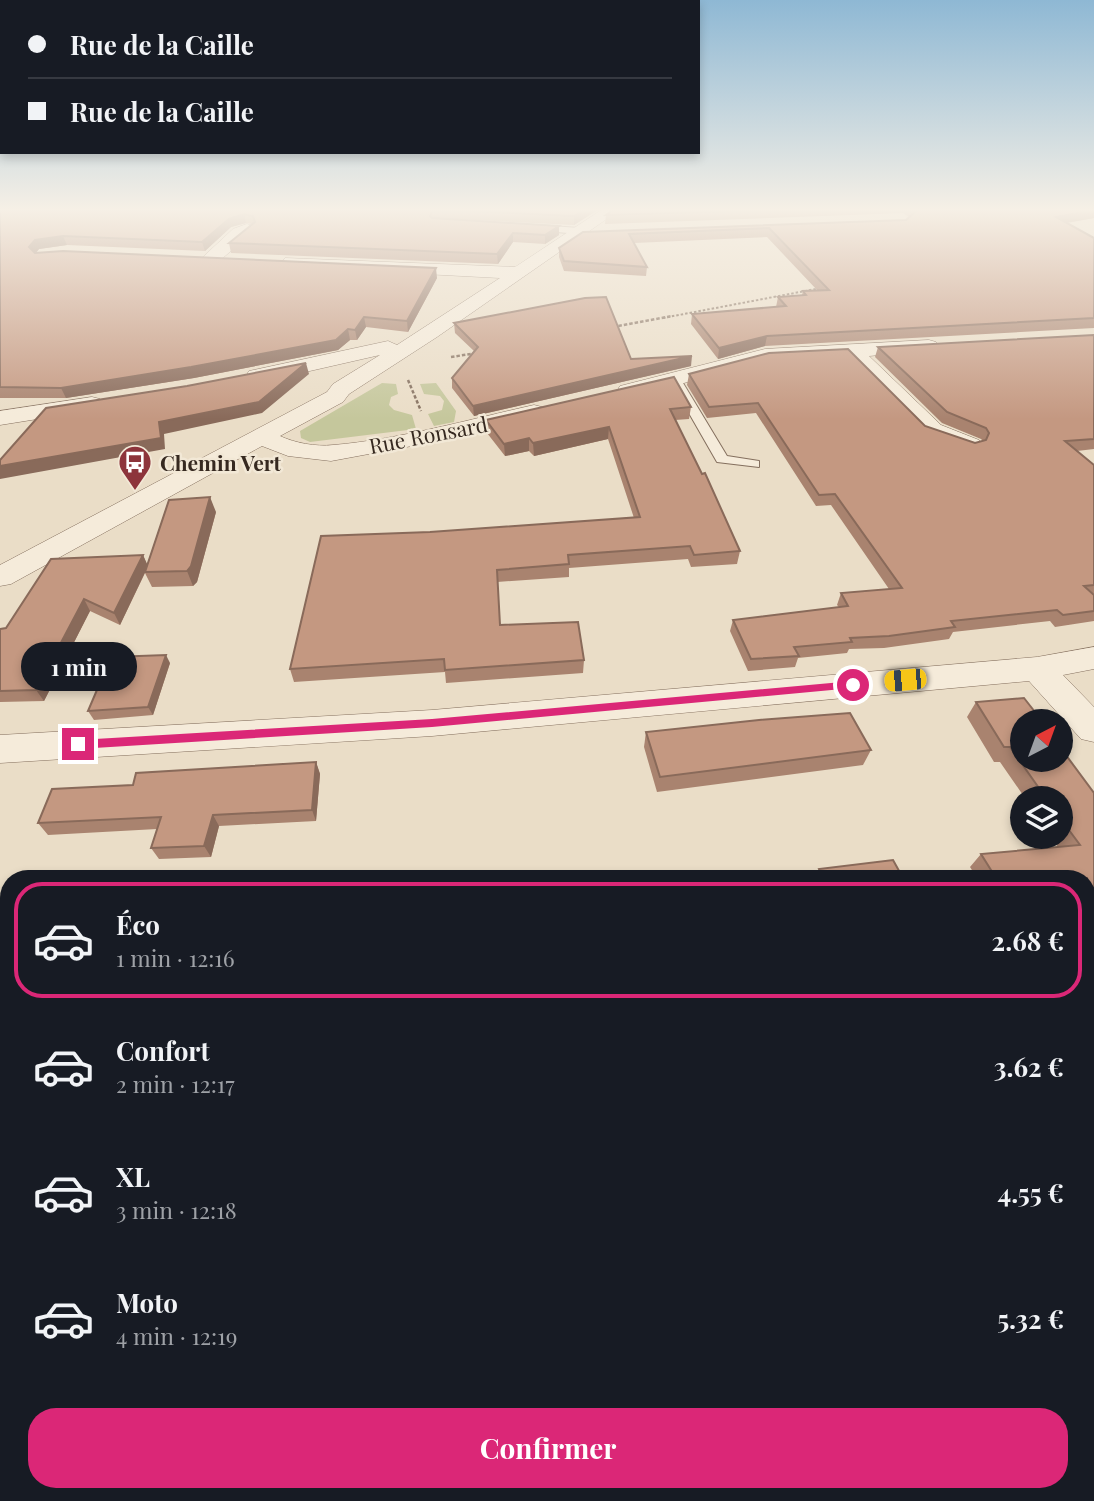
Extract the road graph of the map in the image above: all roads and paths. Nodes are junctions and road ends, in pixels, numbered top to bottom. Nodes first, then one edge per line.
1 (508, 279) edge
2 (827, 287) edge
3 (609, 327) edge
4 (430, 333) junction
5 (945, 345) edge
6 (849, 349) junction
7 (484, 351) edge
8 (440, 359) dead end
9 (307, 368) junction
10 (371, 371) junction
11 (676, 380) junction
12 (229, 381) edge
13 (341, 389) junction
14 (608, 396) edge
15 (110, 402) edge
16 (556, 407) edge
17 (0, 418) edge
18 (428, 436) junction
19 (261, 437) junction
20 (970, 445) edge
21 (754, 464) dead end
22 (0, 577) edge
23 (1094, 658) edge
24 (1037, 669) junction
25 (1094, 729) edge
26 (0, 749) edge

1 - 4 street
2 - 3 path
4 - 9 street
4 - 10 street
5 - 6 street
6 - 11 street
6 - 20 street
7 - 8 path
9 - 12 street
9 - 13 street
10 - 13 street
10 - 18 path
11 - 14 street
11 - 21 lane
13 - 19 street
15 - 17 street
16 - 18 street, Rue Ronsard
18 - 19 street, Rue Ronsard
19 - 22 street
23 - 24 street
24 - 25 street
24 - 26 street

